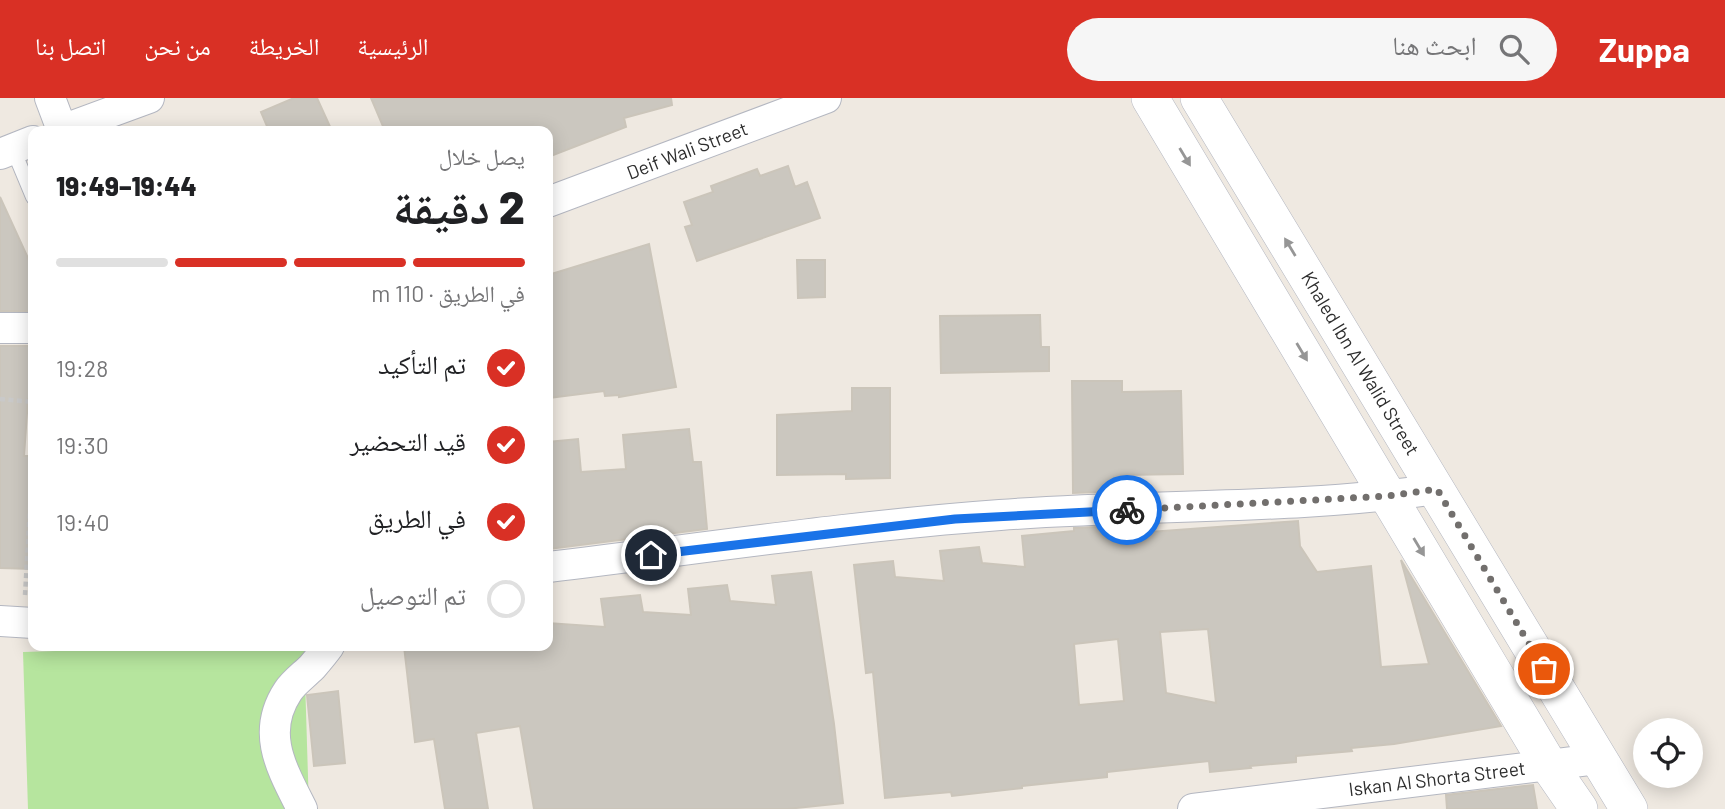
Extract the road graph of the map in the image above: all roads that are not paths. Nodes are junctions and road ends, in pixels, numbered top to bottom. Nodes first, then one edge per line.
1 (50, 98) edge
2 (149, 98) edge
3 (826, 98) edge
4 (1150, 98) edge
5 (1199, 98) edge
6 (59, 126) edge
7 (74, 126) edge
8 (15, 148) edge
9 (28, 183) edge
10 (553, 200) edge
11 (0, 328) edge
12 (28, 328) edge
13 (1437, 489) junction
14 (1388, 496) junction
15 (553, 566) edge
16 (324, 651) edge
17 (1597, 759) junction
18 (1548, 764) junction
19 (302, 809) edge
20 (1194, 809) edge
21 (1579, 809) edge
22 (1629, 809) edge

1 - 6 street
2 - 7 street
3 - 10 street, Deif Wali Street
4 -> 14 street
13 -> 5 street, Khaled Ibn Al Walid Street
8 - 9 lane
11 - 12 street
13 - 14 street
13 - 17 street, Khaled Ibn Al Walid Street
14 - 15 street
14 -> 18 street
16 - 19 street
17 - 18 street, Iskan Al Shorta Street
17 - 22 street, Khaled Ibn Al Walid Street
18 - 20 street, Iskan Al Shorta Street
18 - 21 street

